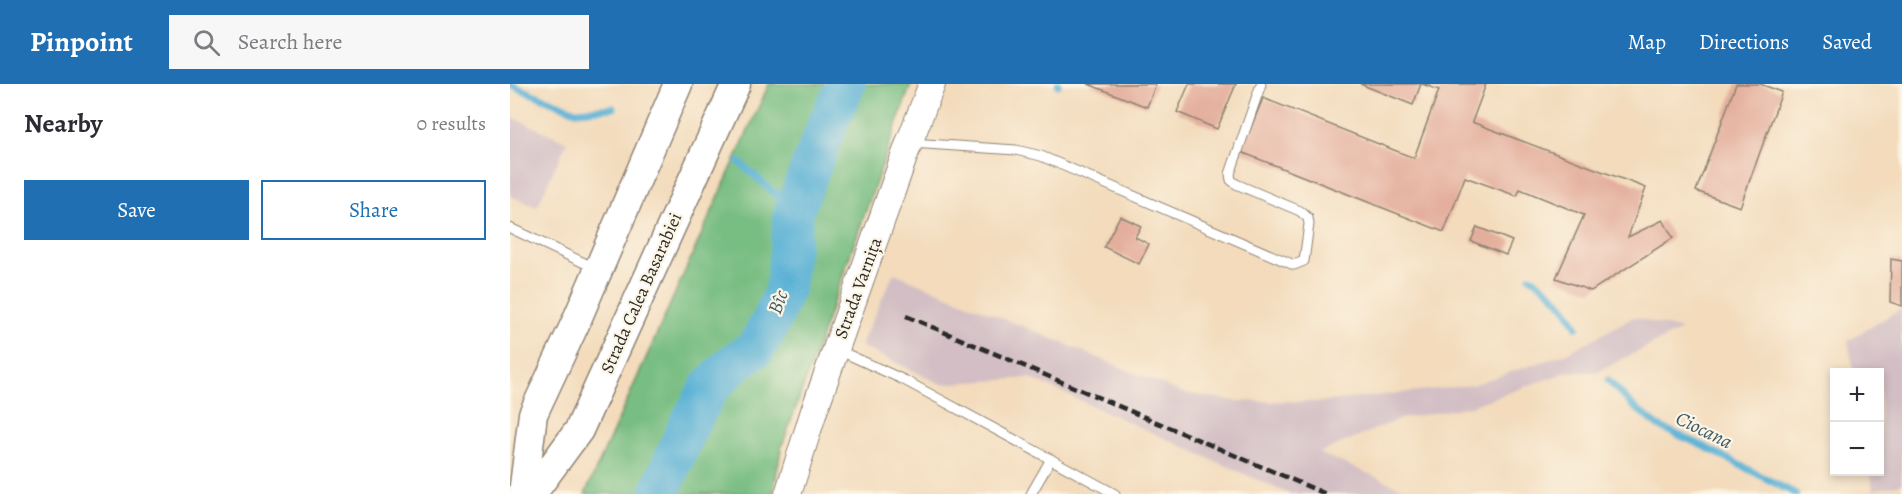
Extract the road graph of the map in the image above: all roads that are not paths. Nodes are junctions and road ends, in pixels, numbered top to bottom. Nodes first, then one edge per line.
1 (678, 84) edge
2 (736, 84) edge
3 (932, 84) edge
4 (1261, 84) edge
5 (909, 143) junction
6 (510, 228) edge
7 (597, 269) junction
8 (575, 324) junction
9 (617, 346) junction
10 (836, 349) junction
11 (1051, 459) junction
12 (524, 494) edge
13 (532, 494) edge
14 (788, 494) edge
15 (1031, 494) edge
16 (1115, 494) edge

1 - 7 main road
2 - 9 main road, Strada Calea Basarabiei
3 - 5 street, Strada Varnița
4 - 5 lane
5 - 10 street, Strada Varnița
6 - 7 lane
7 - 8 main road
8 - 9 main road
8 - 12 main road
9 - 13 main road, Strada Calea Basarabiei
10 - 11 lane
10 - 14 street, Strada Varnița
11 - 15 lane
11 - 16 lane

